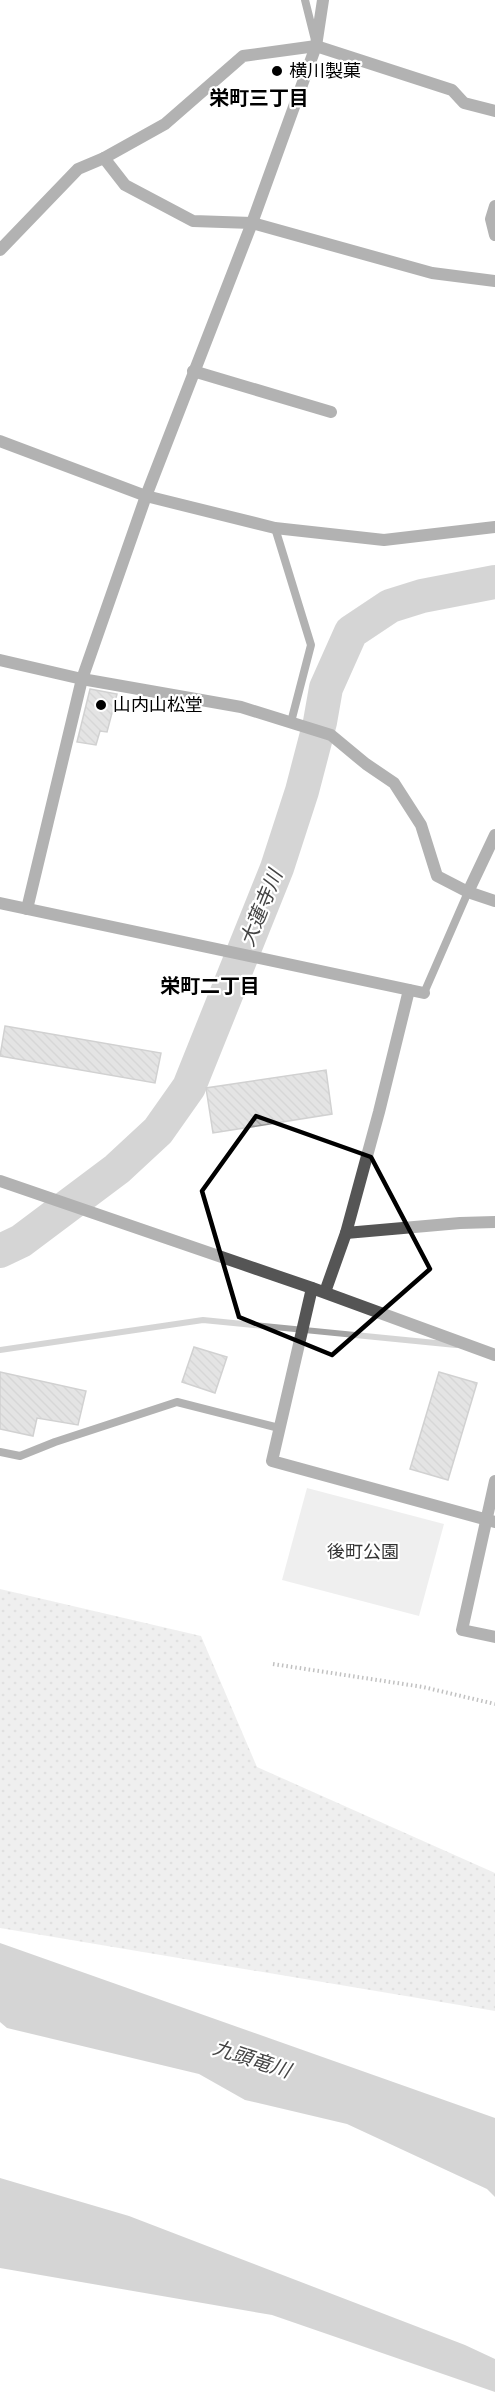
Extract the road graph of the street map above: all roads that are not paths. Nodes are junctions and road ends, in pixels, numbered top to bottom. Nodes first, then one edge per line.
1 (305, 0) edge
2 (323, 0) edge
3 (316, 46) junction
4 (495, 111) edge
5 (104, 158) junction
6 (495, 206) edge
7 (252, 223) junction
8 (495, 235) edge
9 (0, 250) edge
10 (495, 281) edge
11 (193, 370) junction
12 (331, 411) dead end
13 (0, 441) edge
14 (146, 496) junction
15 (495, 527) edge
16 (275, 528) junction
17 (0, 660) edge
18 (82, 678) junction
19 (291, 722) junction
20 (495, 835) edge
21 (468, 892) junction
22 (495, 901) edge
23 (0, 903) edge
24 (27, 909) junction
25 (409, 990) junction
26 (424, 993) joint
27 (0, 1181) edge
28 (495, 1222) edge
29 (346, 1233) junction
30 (312, 1287) junction
31 (325, 1292) junction
32 (495, 1355) edge
33 (279, 1428) junction
34 (0, 1452) edge
35 (495, 1481) edge
36 (491, 1521) edge
37 (495, 1636) edge

1 - 3 lane
2 - 3 street
3 - 4 street
3 - 5 street
3 - 7 street
5 - 7 street
5 - 9 street
6 - 8 street
7 - 10 street
7 - 11 street
11 - 12 street
11 - 14 street
13 - 14 street
14 - 16 street
14 - 18 street
15 - 16 street
16 - 19 lane
17 - 18 street
18 - 19 street
18 - 24 street
19 - 21 street
20 - 21 street
21 - 22 street
21 - 26 lane
23 - 24 street
24 - 25 street
25 - 26 street
25 - 29 street
27 - 30 street
28 - 29 street
29 - 31 street
30 - 31 street
30 - 33 street
31 - 32 street
33 - 34 lane
33 - 36 street
35 - 36 street
36 - 37 street

